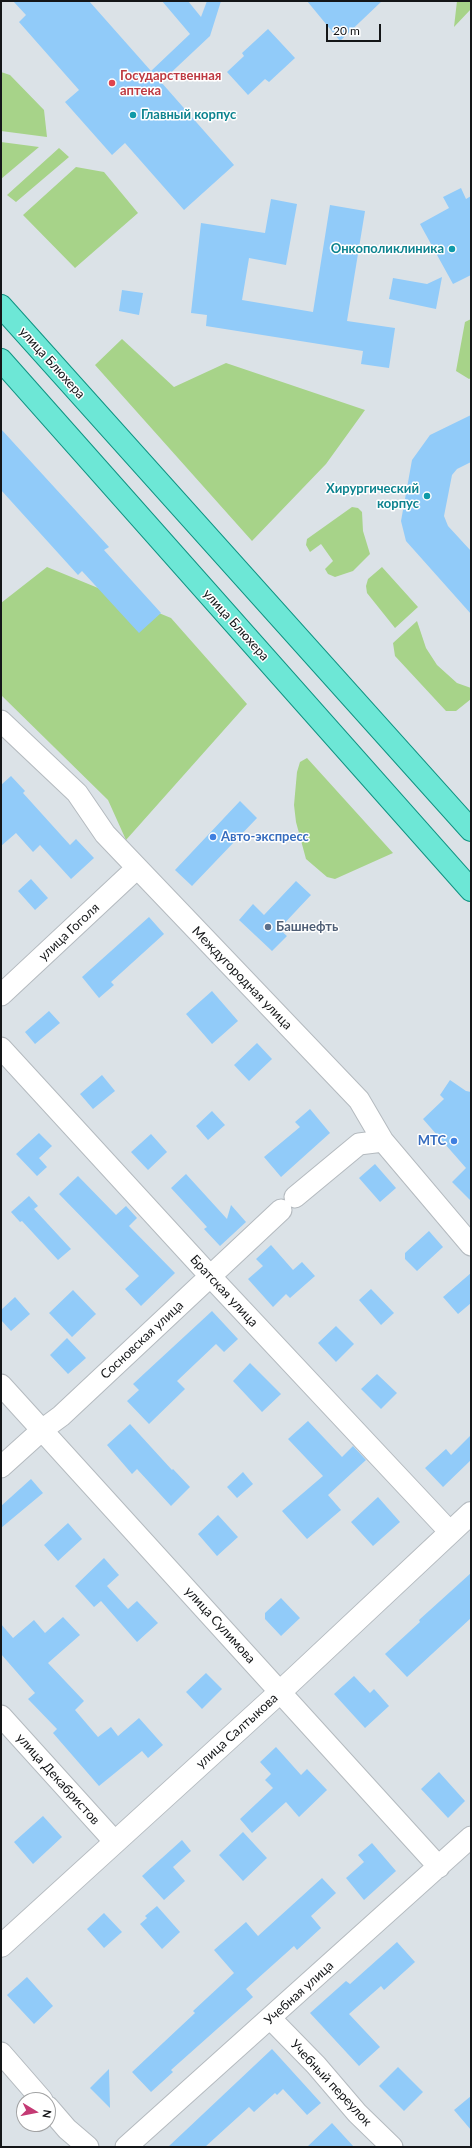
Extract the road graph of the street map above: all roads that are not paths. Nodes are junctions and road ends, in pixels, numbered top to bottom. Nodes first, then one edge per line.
1 (1, 306) edge
2 (4, 369) edge
3 (1, 721) edge
4 (471, 830) edge
5 (138, 868) junction
6 (471, 890) edge
7 (1, 995) edge
8 (1, 1048) edge
9 (383, 1141) junction
10 (471, 1244) edge
11 (211, 1277) junction
12 (1, 1385) edge
13 (42, 1430) junction
14 (1, 1467) edge
15 (471, 1513) edge
16 (450, 1532) junction
17 (280, 1692) junction
18 (1, 1716) edge
19 (471, 1837) edge
20 (115, 1842) junction
21 (439, 1867) junction
22 (1, 1946) edge
23 (271, 2019) junction
24 (1, 2053) edge
25 (35, 2092) edge
26 (56, 2116) edge
27 (88, 2147) edge
28 (126, 2147) edge
29 (392, 2147) edge

1 - 4 main road, улица Блюхера
2 - 6 main road, улица Блюхера
3 - 5 street, Междугородная улица
5 - 7 street, улица Гоголя
5 - 9 street, Междугородная улица
8 - 11 street, Братская улица
9 - 10 street, Междугородная улица
9 - 11 street, Сосновская улица
11 - 13 street, Сосновская улица
11 - 16 street, Братская улица
12 - 13 street, улица Сулимова
13 - 14 street, Сосновская улица
13 - 17 street, улица Сулимова
15 - 16 main road, улица Салтыкова
16 - 17 main road, улица Салтыкова
17 - 20 main road, улица Салтыкова
17 - 21 street, улица Сулимова
18 - 20 street, улица Декабристов
19 - 21 street, Учебная улица
20 - 22 main road, улица Салтыкова
21 - 23 street, Учебная улица
23 - 28 street, Учебная улица
23 - 29 street, Учебный переулок
24 - 25 street
26 - 27 street

